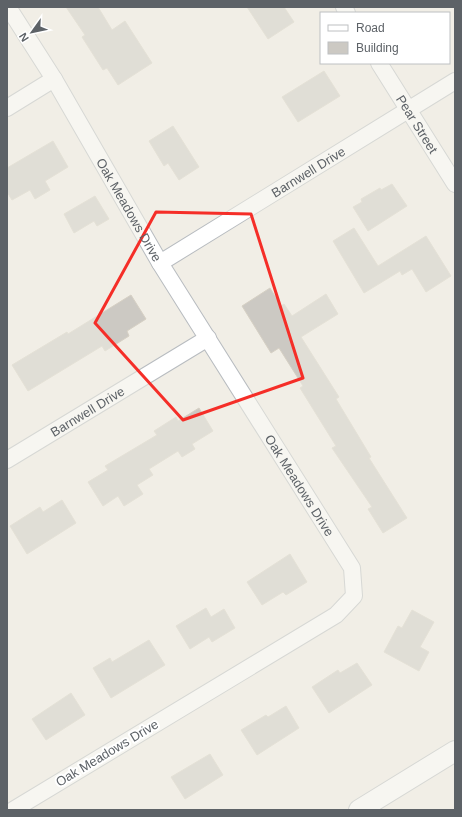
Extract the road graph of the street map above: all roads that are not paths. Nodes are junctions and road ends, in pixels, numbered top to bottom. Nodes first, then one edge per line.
1 (8, 7) edge
2 (380, 64) edge
3 (54, 79) junction
4 (455, 81) edge
5 (7, 108) edge
6 (408, 110) junction
7 (455, 184) edge
8 (160, 263) junction
9 (208, 338) junction
10 (7, 460) edge
11 (455, 751) edge
12 (13, 810) edge
13 (358, 810) edge

1 - 3 street, Oak Meadows Drive
2 - 6 street, Pear Street
3 - 5 street
3 - 8 street, Oak Meadows Drive
4 - 6 street, Barnwell Drive
6 - 7 street, Pear Street
6 - 8 street, Barnwell Drive
8 - 9 street, Oak Meadows Drive
9 - 10 street, Barnwell Drive
9 - 12 street, Oak Meadows Drive
11 - 13 street

